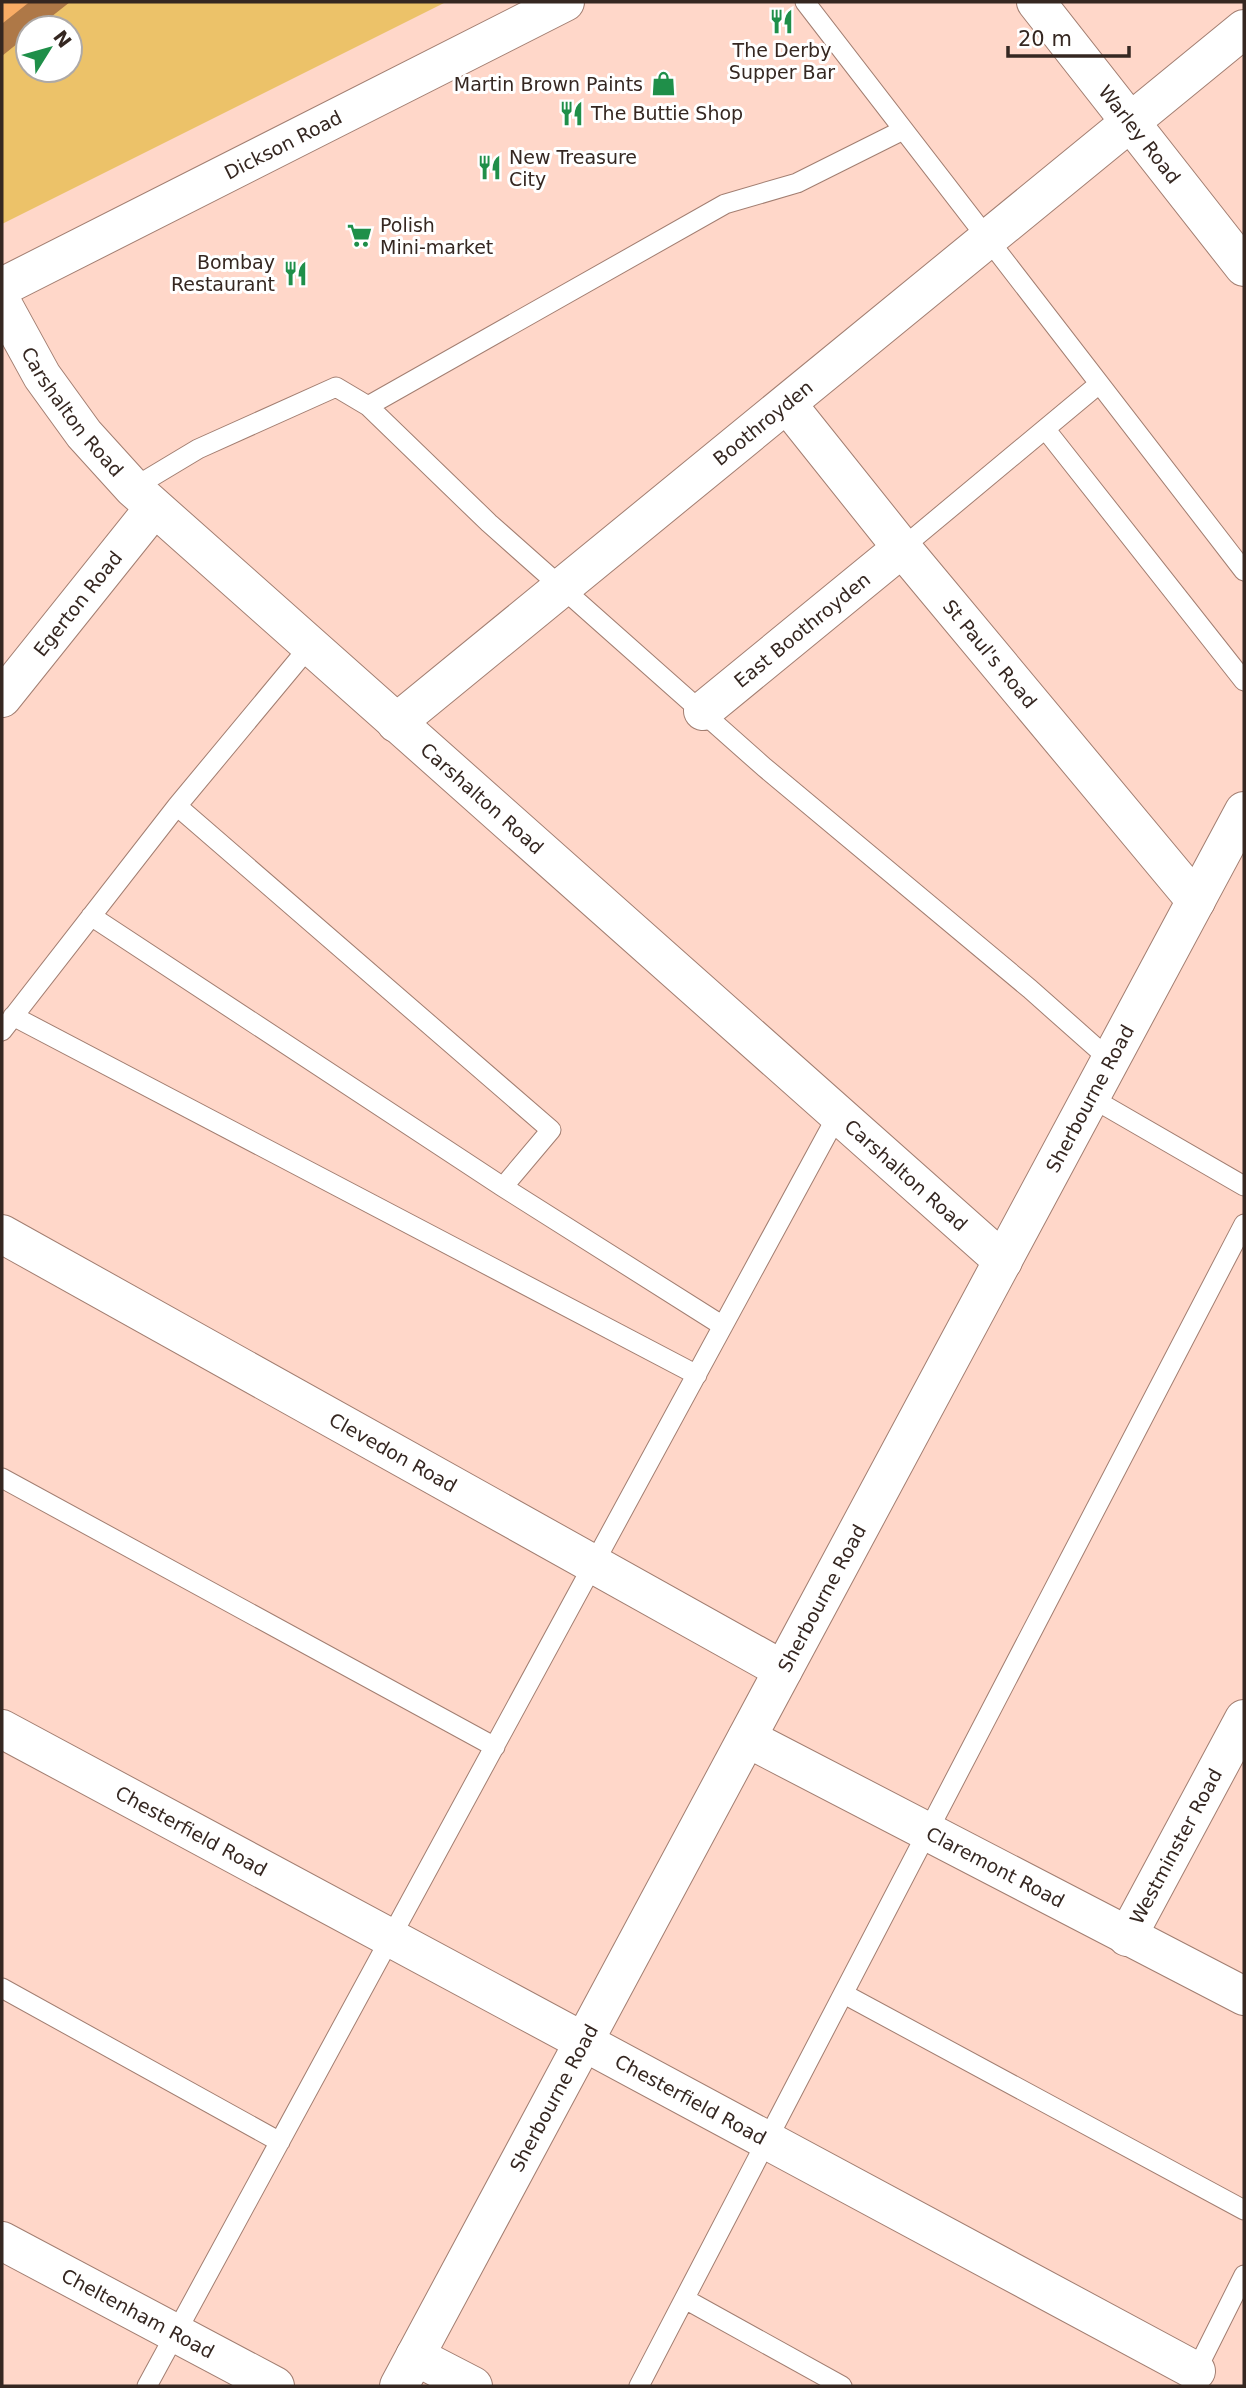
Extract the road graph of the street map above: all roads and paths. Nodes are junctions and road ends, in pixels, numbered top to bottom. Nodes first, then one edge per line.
1 (565, 2) edge
2 (805, 2) edge
3 (1036, 2) edge
4 (1244, 29) edge
5 (1130, 125) junction
6 (903, 130) junction
7 (988, 240) junction
8 (1244, 267) edge
9 (2, 287) edge
10 (2, 303) edge
11 (1099, 384) junction
12 (787, 404) junction
13 (368, 406) junction
14 (1046, 430) junction
15 (143, 498) junction
16 (902, 548) junction
17 (1244, 571) edge
18 (562, 588) junction
19 (309, 647) junction
20 (1244, 681) edge
21 (2, 698) edge
22 (703, 711) junction
23 (396, 723) junction
24 (177, 806) junction
25 (1244, 811) edge
26 (1196, 901) junction
27 (91, 916) junction
28 (7, 1023) edge
29 (1110, 1060) junction
30 (1090, 1097) junction
31 (837, 1116) junction
32 (1244, 1186) edge
33 (503, 1187) junction
34 (1244, 1224) edge
35 (2, 1234) edge
36 (1003, 1261) junction
37 (723, 1326) junction
38 (697, 1375) junction
39 (2, 1478) edge
40 (592, 1566) junction
41 (783, 1670) junction
42 (1244, 1719) edge
43 (2, 1729) edge
44 (747, 1738) junction
45 (495, 1747) junction
46 (929, 1832) junction
47 (1127, 1937) junction
48 (390, 1938) junction
49 (2, 1988) edge
50 (844, 1994) junction
51 (1244, 1996) edge
52 (583, 2043) junction
53 (767, 2141) junction
54 (280, 2142) junction
55 (1244, 2210) edge
56 (2, 2241) edge
57 (1244, 2275) edge
58 (685, 2299) junction
59 (174, 2333) junction
60 (407, 2371) edge
61 (1196, 2371) joint
62 (147, 2386) edge
63 (275, 2386) edge
64 (473, 2386) edge
65 (639, 2386) edge
66 (842, 2386) edge

1 - 9 street, Dickson Road
2 - 6 lane
3 - 5 street, Warley Road
4 - 5 street, Boothroyden
5 - 7 street, Boothroyden
5 - 8 street, Warley Road
6 - 7 lane
6 - 13 lane
7 - 11 lane
7 - 12 street, Boothroyden
10 - 15 street, Carshalton Road
11 - 14 lane
11 - 17 lane
12 - 16 street, St Paul's Road
12 - 18 street, Boothroyden
13 - 15 lane
13 - 18 lane
14 - 16 lane
14 - 20 lane
15 - 19 street, Carshalton Road
15 - 21 street, Egerton Road
16 - 22 street, East Boothroyden
16 - 26 street, St Paul's Road
18 - 22 lane
18 - 23 street, Boothroyden
19 - 23 street, Carshalton Road
19 - 24 lane
22 - 29 lane
23 - 31 street, Carshalton Road
24 - 27 lane
24 - 33 lane
25 - 26 street, Sherbourne Road
26 - 29 street, Sherbourne Road
27 - 28 lane
27 - 33 lane
28 - 38 lane
29 - 30 street, Sherbourne Road
30 - 32 lane
30 - 36 street, Sherbourne Road
31 - 36 street, Carshalton Road
31 - 37 lane
33 - 37 lane
34 - 46 lane
35 - 40 street, Clevedon Road
36 - 41 street, Sherbourne Road
37 - 38 lane
38 - 40 lane
39 - 45 lane
40 - 41 street, Clevedon Road
40 - 45 lane
41 - 44 street, Sherbourne Road
42 - 47 street, Westminster Road
43 - 48 street, Chesterfield Road
44 - 46 street, Claremont Road
44 - 52 street, Sherbourne Road
45 - 48 lane
46 - 47 street, Claremont Road
46 - 50 lane
47 - 51 street, Claremont Road
48 - 52 street, Chesterfield Road
48 - 54 lane
49 - 54 lane
50 - 53 lane
50 - 55 lane
52 - 53 street, Chesterfield Road
52 - 60 street, Sherbourne Road
53 - 58 lane
53 - 61 street, Chesterfield Road
54 - 59 lane
56 - 59 street, Cheltenham Road
57 - 61 lane
58 - 65 lane
58 - 66 lane
59 - 62 lane
59 - 63 street, Cheltenham Road
60 - 64 street

